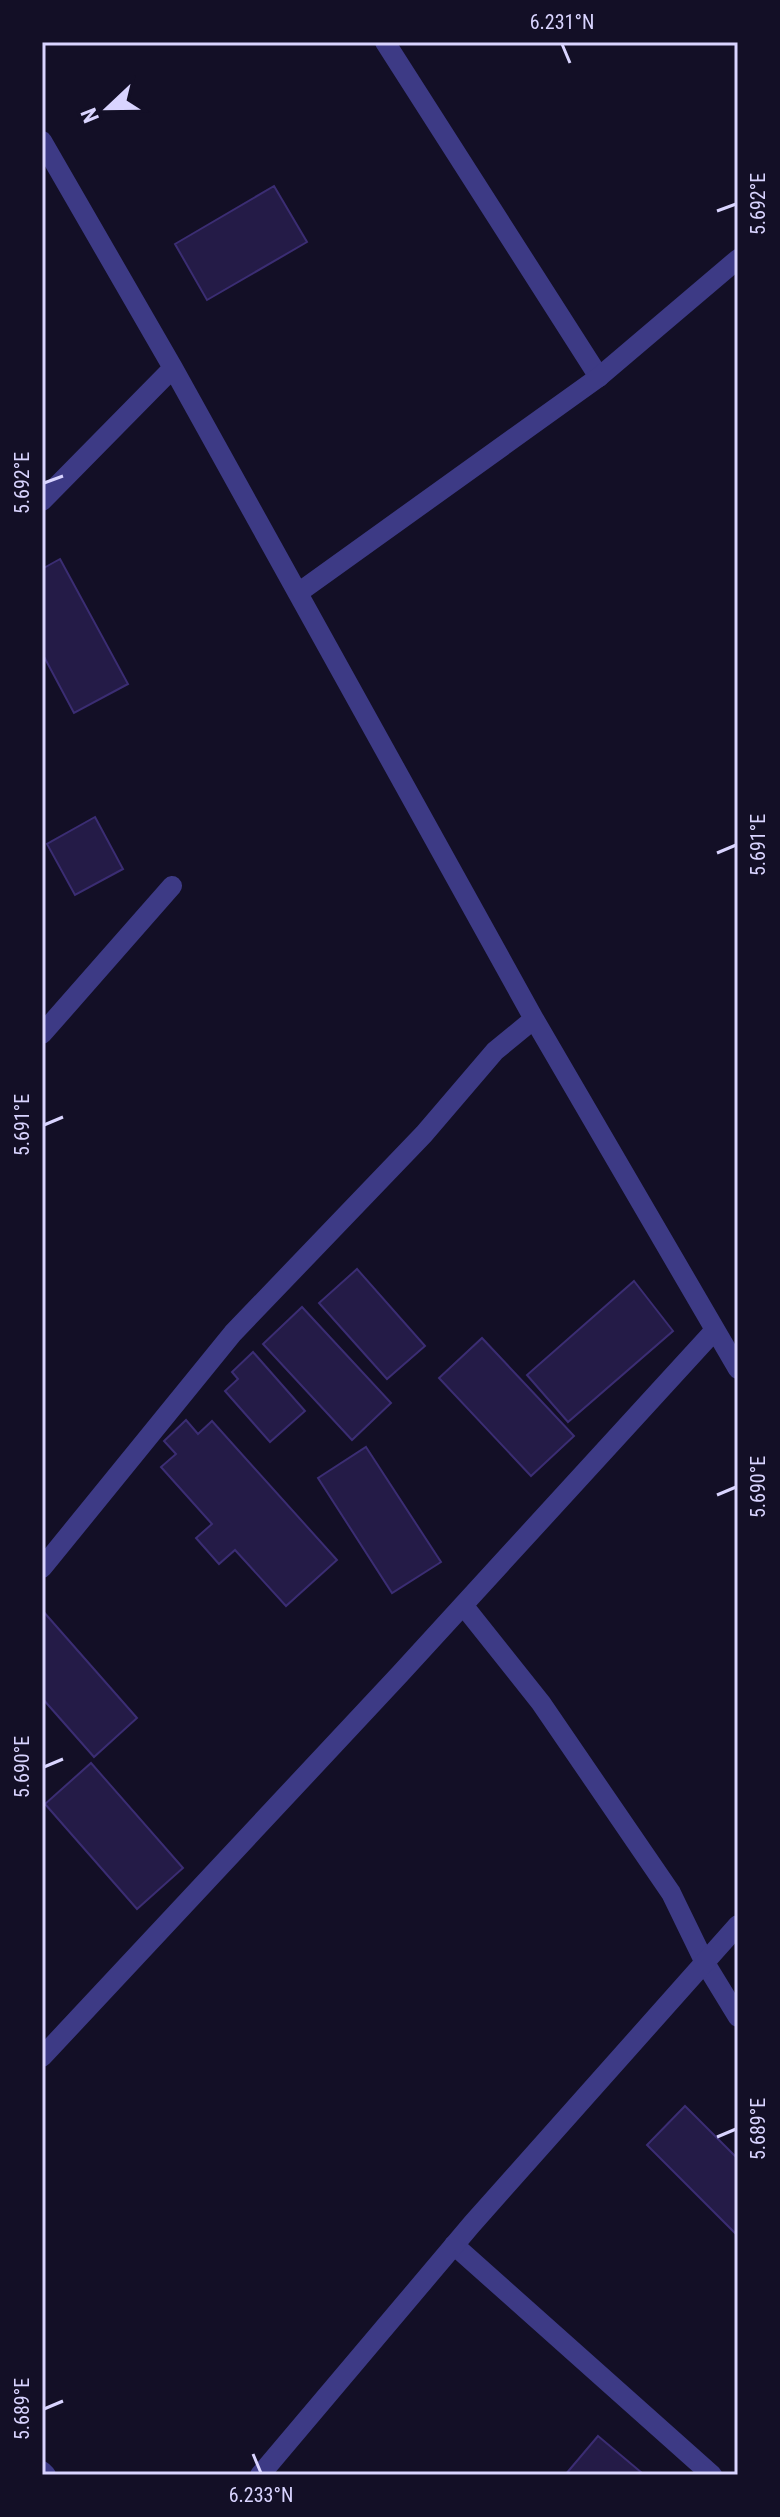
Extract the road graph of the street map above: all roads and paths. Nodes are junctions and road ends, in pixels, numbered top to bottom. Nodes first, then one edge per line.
1 (385, 42) edge
2 (42, 141) edge
3 (738, 259) edge
4 (173, 368) junction
5 (599, 377) junction
6 (42, 501) edge
7 (298, 593) junction
8 (172, 886) dead end
9 (534, 1019) junction
10 (42, 1034) edge
11 (715, 1330) junction
12 (738, 1369) edge
13 (42, 1568) edge
14 (463, 1605) junction
15 (738, 1925) edge
16 (705, 1963) junction
17 (738, 2017) edge
18 (42, 2057) edge
19 (454, 2245) junction
20 (260, 2475) edge
21 (712, 2475) edge

1 - 5 street
2 - 4 street
3 - 5 street
4 - 6 street
4 - 7 street
5 - 7 street
7 - 9 street
8 - 10 street
9 - 11 street
9 - 13 street
11 - 12 street
11 - 14 street
14 - 16 street
14 - 18 street
15 - 16 street
16 - 17 street
16 - 19 street
19 - 20 street
19 - 21 street

